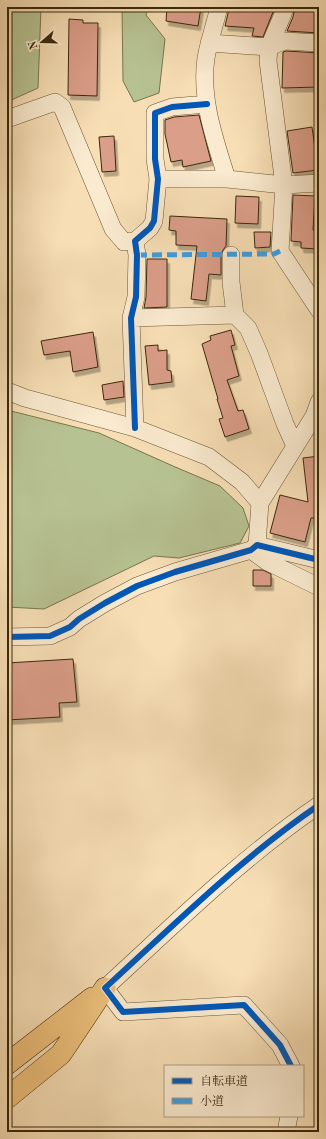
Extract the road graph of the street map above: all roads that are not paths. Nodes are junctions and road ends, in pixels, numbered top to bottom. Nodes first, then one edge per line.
1 (219, 7) edge
2 (285, 7) edge
3 (319, 43) edge
4 (209, 44) junction
5 (269, 48) junction
6 (207, 104) junction
7 (7, 119) edge
8 (158, 179) junction
9 (227, 179) junction
10 (319, 183) edge
11 (284, 185) junction
12 (135, 241) junction
13 (231, 255) dead end
14 (319, 310) edge
15 (235, 315) junction
16 (131, 318) junction
17 (7, 391) edge
18 (317, 413) edge
19 (135, 428) junction
20 (295, 446) junction
21 (260, 503) junction
22 (254, 548) junction
23 (319, 560) edge
24 (319, 587) edge
25 (7, 637) edge
26 (319, 805) edge
27 (105, 988) junction
28 (7, 1064) edge
29 (290, 1065) edge
30 (7, 1098) edge
31 (289, 1117) edge
32 (286, 1132) edge

1 - 4 street
2 - 5 street
3 - 5 street
4 - 5 street
4 - 6 street
5 - 11 street
6 - 8 street
6 - 9 street
7 - 12 street
8 - 9 street
8 - 12 street
9 - 11 street
10 - 11 street
11 - 14 street
12 - 16 street
13 - 15 street
15 - 16 street
15 - 20 street
16 - 19 street
17 - 19 street
18 - 20 street
19 - 21 street
20 - 21 street
21 - 22 street
22 - 23 street
22 - 24 street
22 - 25 street
26 - 27 street
27 - 28 main road
27 - 29 street
27 - 30 main road
31 - 32 street

